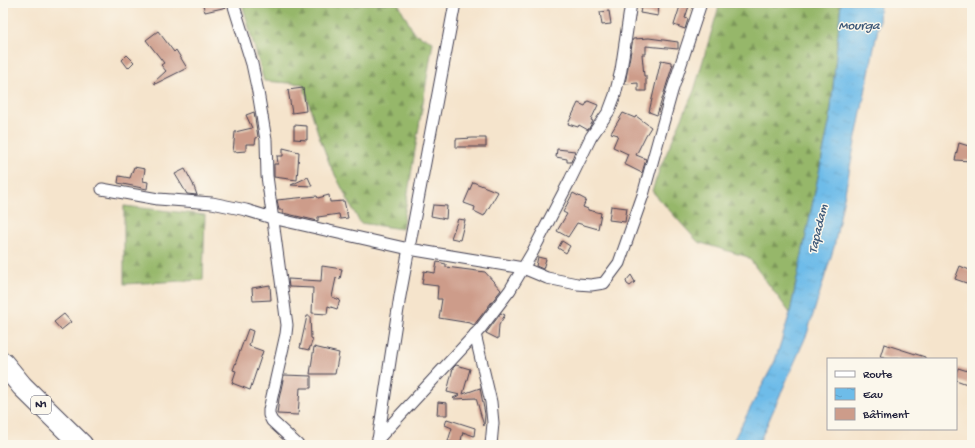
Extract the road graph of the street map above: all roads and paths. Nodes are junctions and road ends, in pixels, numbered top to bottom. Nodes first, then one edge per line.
1 (233, 3) edge
2 (455, 3) edge
3 (631, 3) edge
4 (701, 3) edge
5 (102, 188) dead end
6 (272, 218) junction
7 (409, 250) junction
8 (523, 268) junction
9 (475, 334) junction
10 (3, 362) edge
11 (377, 442) edge
12 (82, 445) edge
13 (298, 445) edge
14 (491, 445) edge

1 - 6 street
2 - 7 street
3 - 8 street
4 - 8 street
5 - 6 street
6 - 7 street
6 - 13 street
7 - 8 street
7 - 11 street
8 - 9 street
9 - 11 street
9 - 14 street
10 - 12 highway, N1

